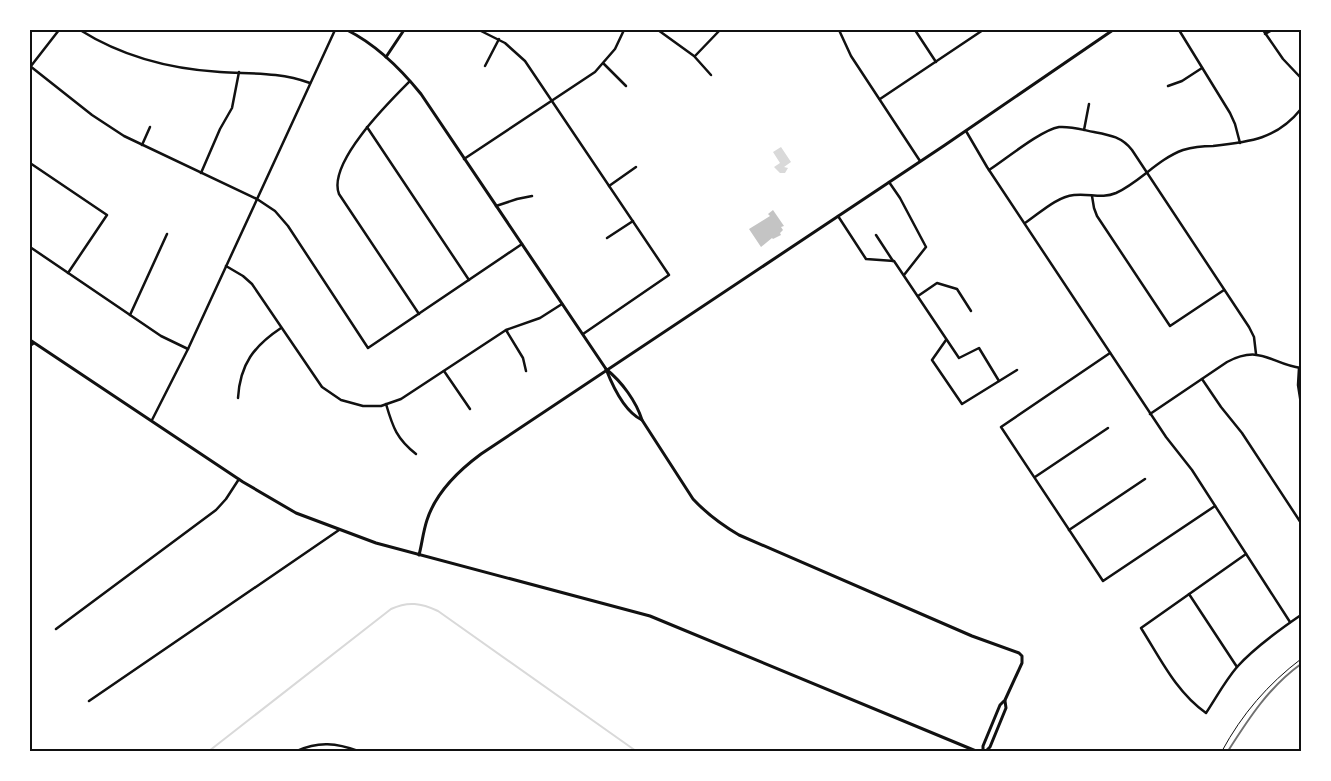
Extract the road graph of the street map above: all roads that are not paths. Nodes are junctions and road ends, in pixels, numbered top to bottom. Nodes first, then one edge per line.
1 (59, 30) edge
2 (80, 30) edge
3 (335, 30) edge
4 (347, 30) edge
5 (404, 30) edge
6 (480, 30) edge
7 (624, 30) edge
8 (658, 30) edge
9 (720, 30) edge
10 (839, 30) edge
11 (915, 30) edge
12 (983, 30) edge
13 (1113, 30) edge
14 (1179, 30) edge
15 (1262, 30) edge
16 (1272, 30) edge
17 (1266, 34) junction
18 (499, 39) junction
19 (386, 56) junction
20 (694, 56) junction
21 (936, 62) junction
22 (604, 64) junction
23 (485, 66) dead end
24 (30, 67) edge
25 (1202, 68) junction
26 (239, 72) junction
27 (711, 75) dead end
28 (1301, 78) edge
29 (410, 81) junction
30 (310, 83) junction
31 (626, 86) dead end
32 (1168, 86) dead end
33 (880, 99) junction
34 (552, 101) junction
35 (1089, 104) dead end
36 (1301, 109) edge
37 (150, 127) dead end
38 (367, 127) junction
39 (1084, 130) junction
40 (966, 131) junction
41 (1240, 143) junction
42 (142, 145) junction
43 (464, 159) junction
44 (920, 161) junction
45 (30, 163) edge
46 (636, 167) dead end
47 (989, 170) junction
48 (201, 173) junction
49 (1147, 173) junction
50 (889, 182) junction
51 (609, 186) junction
52 (532, 196) dead end
53 (1092, 196) junction
54 (257, 199) junction
55 (496, 206) junction
56 (838, 216) junction
57 (633, 221) junction
58 (1025, 223) junction
59 (167, 234) dead end
60 (876, 235) dead end
61 (607, 238) dead end
62 (522, 244) junction
63 (30, 247) edge
64 (894, 261) junction
65 (226, 266) junction
66 (68, 273) junction
67 (904, 275) junction
68 (469, 280) junction
69 (1224, 290) junction
70 (918, 296) junction
71 (562, 304) junction
72 (971, 311) dead end
73 (419, 314) junction
74 (130, 315) junction
75 (281, 328) junction
76 (506, 330) junction
77 (582, 334) junction
78 (30, 340) edge
79 (946, 340) junction
80 (34, 343) junction
81 (30, 346) edge
82 (188, 349) junction
83 (1110, 353) junction
84 (1256, 354) junction
85 (1300, 368) edge
86 (606, 369) junction
87 (444, 370) junction
88 (1017, 370) dead end
89 (526, 371) dead end
90 (1202, 379) junction
91 (999, 381) junction
92 (238, 398) dead end
93 (386, 404) junction
94 (1301, 404) edge
95 (470, 409) dead end
96 (1150, 414) junction
97 (152, 420) junction
98 (642, 420) junction
99 (1108, 428) dead end
100 (416, 454) dead end
101 (1035, 477) junction
102 (238, 479) junction
103 (1145, 479) dead end
104 (1215, 506) junction
105 (1301, 522) edge
106 (339, 530) junction
107 (1069, 530) junction
108 (1246, 554) junction
109 (419, 555) junction
110 (1189, 594) junction
111 (1301, 615) edge
112 (1290, 622) junction
113 (56, 629) dead end
114 (1237, 667) junction
115 (1005, 700) junction
116 (88, 701) dead end
117 (297, 751) edge
118 (358, 751) edge
119 (976, 751) edge
120 (984, 751) edge

1 - 24 street
2 - 26 street
3 - 30 street
4 - 19 street
5 - 19 street
6 - 18 street
7 - 22 street
8 - 20 street
9 - 20 street
10 - 33 street
11 - 21 street
12 - 21 street
13 - 40 street
14 - 25 street
15 - 17 street
16 - 17 street
17 - 28 street
18 - 23 street
18 - 34 street
19 - 29 street
20 - 27 street
21 - 33 street
22 - 31 street
22 - 34 street
24 - 42 street
25 - 32 street
25 - 41 street
26 - 30 street
26 - 48 street
29 - 38 street
29 - 43 street
30 - 54 street
33 - 44 street
34 - 43 street
34 - 51 street
35 - 39 street
36 - 41 street
37 - 42 street
38 - 68 street
38 - 73 street
39 - 47 street
39 - 49 street
40 - 44 street
40 - 47 street
41 - 49 street
42 - 48 street
43 - 55 street
44 - 50 street
45 - 66 street
46 - 51 street
47 - 58 street
48 - 54 street
49 - 53 street
49 - 69 street
50 - 56 street
50 - 67 street
51 - 57 street
52 - 55 street
53 - 58 street
53 - 69 street
54 - 65 street
54 - 73 street
55 - 62 street
56 - 64 street
56 - 86 street
57 - 61 street
57 - 77 street
58 - 83 street
59 - 74 street
60 - 64 street
62 - 68 street
62 - 71 street
63 - 66 street
64 - 67 street
65 - 75 street
65 - 82 street
66 - 74 street
67 - 70 street
68 - 73 street
69 - 84 street
70 - 72 street
70 - 79 street
71 - 76 street
71 - 77 street
74 - 82 street
75 - 92 street
75 - 93 street
76 - 87 street
76 - 89 street
77 - 86 street
78 - 80 street
79 - 91 street
79 - 91 street
80 - 81 street
80 - 97 street
82 - 97 street
83 - 96 street
83 - 101 street
84 - 85 street
84 - 90 street
85 - 94 street
86 - 98 street
86 - 98 street
86 - 109 street
87 - 93 street
87 - 95 street
88 - 91 street
90 - 96 street
90 - 105 street
93 - 100 street
96 - 104 street
97 - 102 street
98 - 115 street
99 - 101 street
101 - 107 street
102 - 106 street
102 - 113 street
103 - 107 street
104 - 107 street
104 - 108 street
106 - 109 street
106 - 116 street
108 - 110 street
108 - 112 street
109 - 119 street
110 - 114 street
110 - 114 street
111 - 112 street
112 - 114 street
115 - 120 street
115 - 120 street
117 - 118 street

